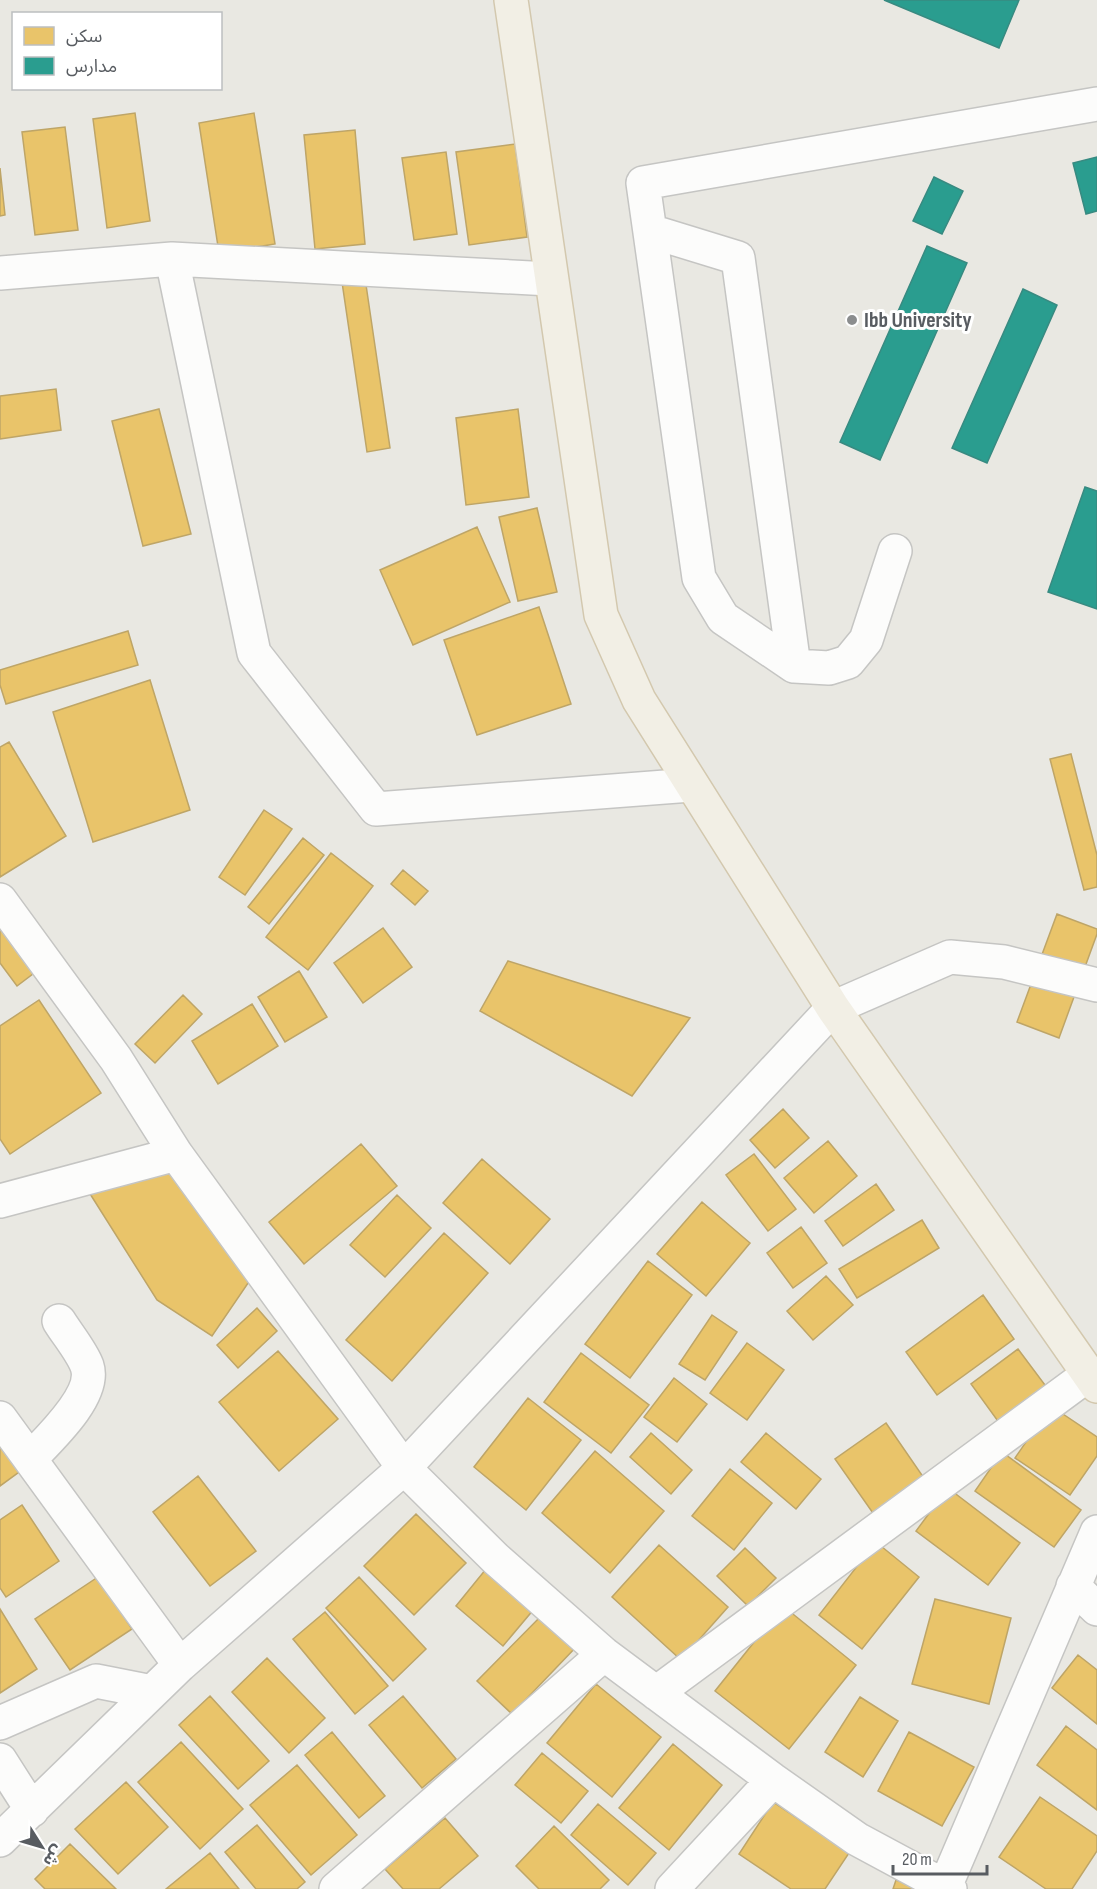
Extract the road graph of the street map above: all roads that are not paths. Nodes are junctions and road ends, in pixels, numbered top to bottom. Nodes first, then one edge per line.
1 (511, 0) edge
2 (1097, 104) edge
3 (650, 231) junction
4 (172, 259) junction
5 (0, 273) edge
6 (550, 279) junction
7 (895, 551) dead end
8 (794, 666) junction
9 (692, 785) junction
10 (0, 900) edge
11 (1097, 985) edge
12 (833, 1008) junction
13 (176, 1154) junction
14 (0, 1201) edge
15 (60, 1321) dead end
16 (1093, 1380) edge
17 (0, 1418) edge
18 (30, 1459) junction
19 (404, 1468) junction
20 (1097, 1532) edge
21 (1074, 1586) junction
22 (1097, 1609) edge
23 (604, 1654) junction
24 (180, 1665) junction
25 (153, 1692) junction
26 (656, 1693) junction
27 (0, 1723) edge
28 (0, 1760) edge
29 (772, 1780) junction
30 (32, 1810) junction
31 (0, 1840) edge
32 (946, 1888) edge
33 (336, 1889) edge
34 (672, 1889) edge

1 - 6 main road
2 - 3 street
3 - 8 street
3 - 8 street
4 - 5 street
4 - 6 street
4 - 9 street
6 - 9 main road
7 - 8 street
9 - 12 main road
10 - 13 street
11 - 12 street
12 - 16 main road
12 - 19 street
13 - 14 street
13 - 19 street
15 - 18 street
16 - 26 street
17 - 18 street
18 - 24 street
19 - 23 street
19 - 24 street
20 - 21 street
21 - 22 street
21 - 32 street
23 - 26 street
23 - 33 street
24 - 25 street
25 - 27 street
25 - 30 street
26 - 29 street
28 - 30 street
29 - 32 street
29 - 34 street
30 - 31 street

